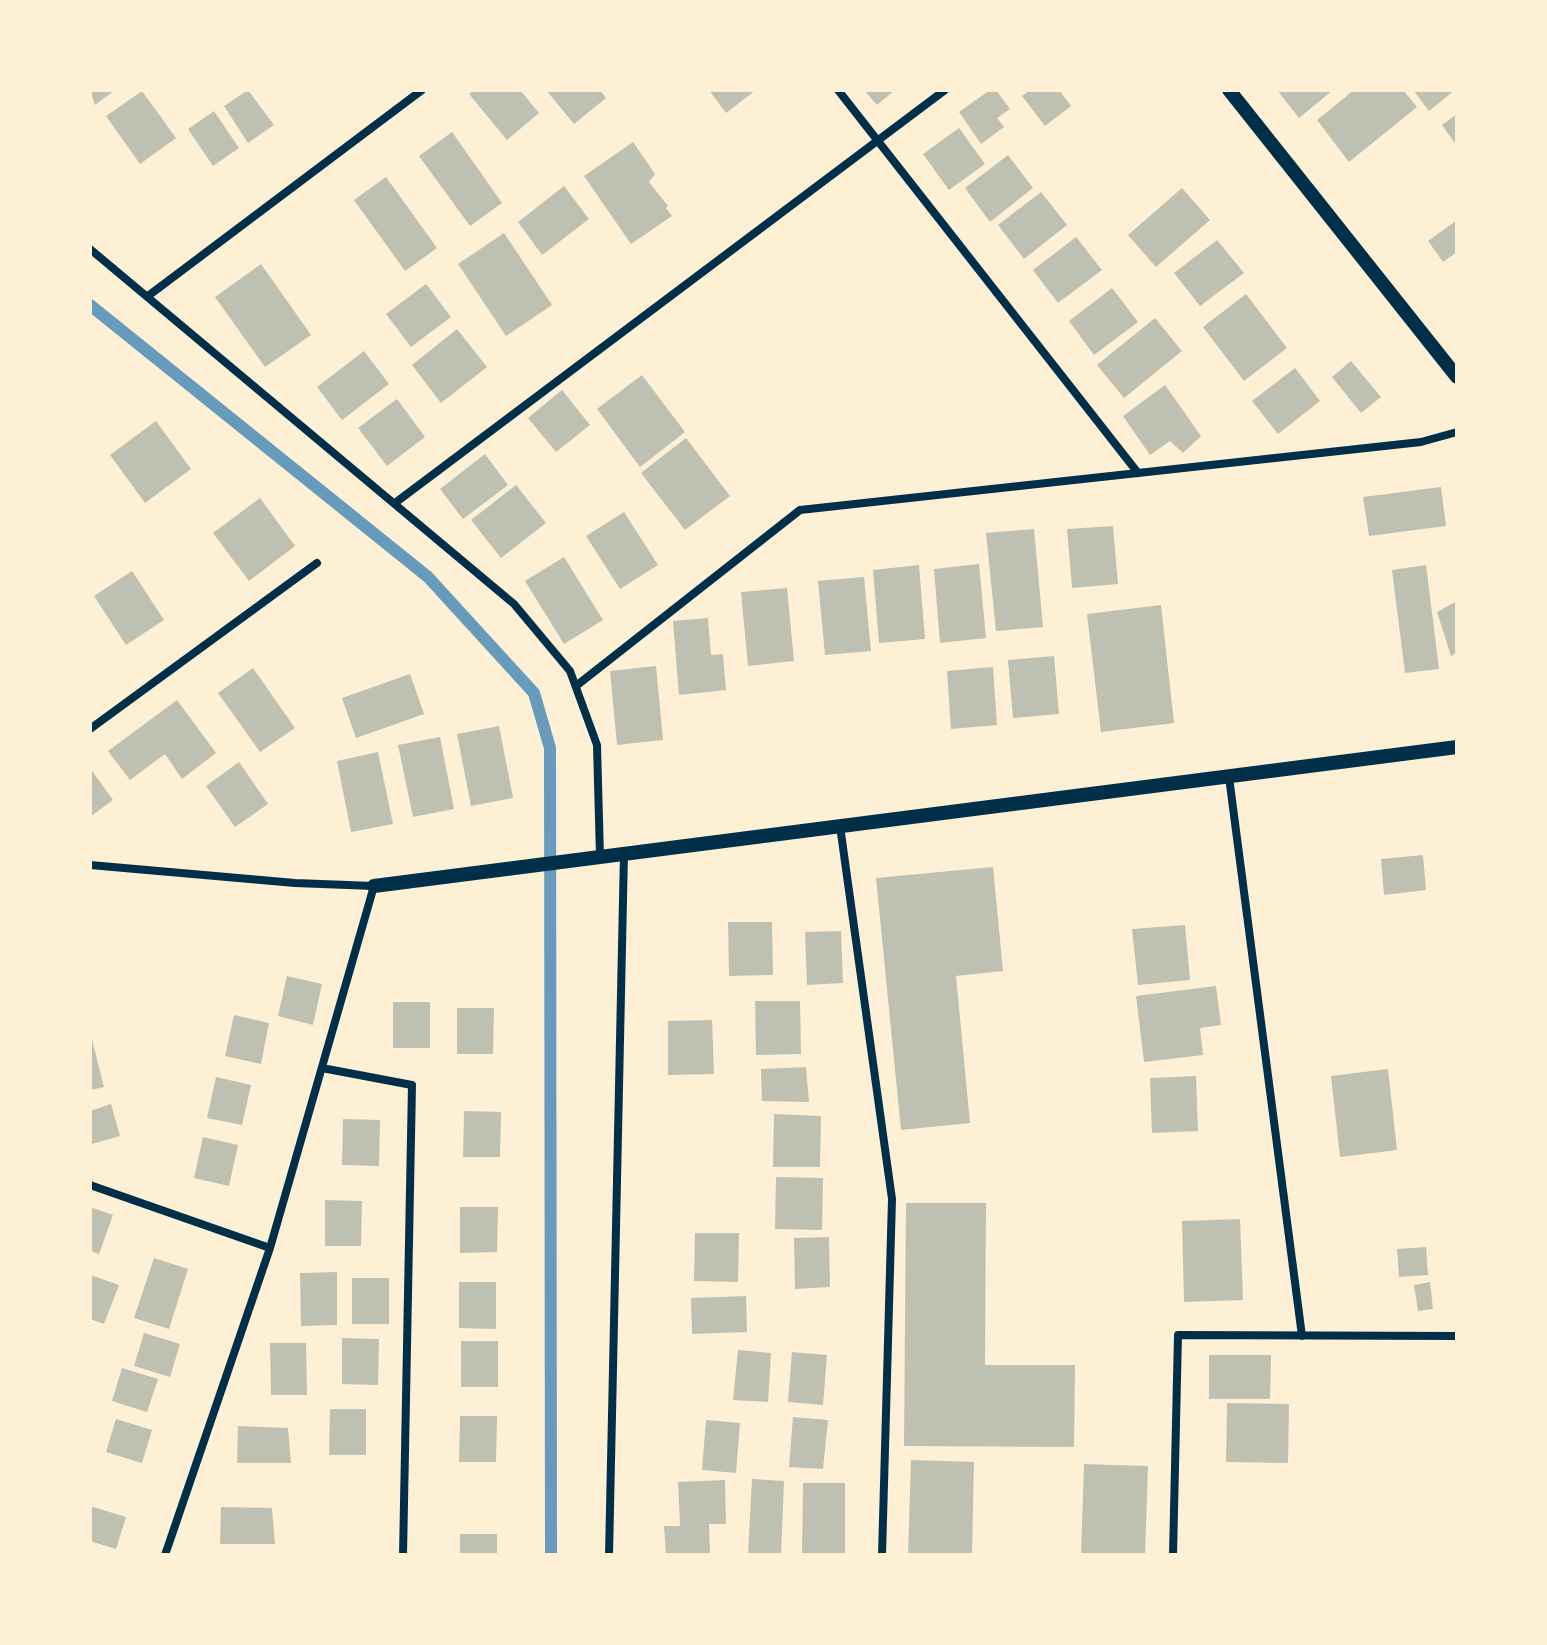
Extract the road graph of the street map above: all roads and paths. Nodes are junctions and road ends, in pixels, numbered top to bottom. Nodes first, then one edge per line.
1 (422, 90) edge
2 (838, 90) edge
3 (945, 90) edge
4 (1229, 90) edge
5 (876, 139) junction
6 (90, 249) edge
7 (148, 296) junction
8 (1457, 377) edge
9 (1457, 432) edge
10 (1138, 473) junction
11 (395, 503) junction
12 (317, 563) dead end
13 (576, 686) junction
14 (90, 729) edge
15 (1457, 747) edge
16 (1229, 777) junction
17 (840, 826) junction
18 (624, 853) junction
19 (600, 857) junction
20 (90, 865) edge
21 (374, 886) junction
22 (322, 1068) junction
23 (90, 1185) edge
24 (270, 1248) junction
25 (1302, 1336) junction
26 (1457, 1336) edge
27 (165, 1555) edge
28 (403, 1555) edge
29 (609, 1555) edge
30 (882, 1555) edge
31 (1173, 1555) edge

1 - 7 street
2 - 5 street
3 - 5 street
4 - 8 street
5 - 10 street
5 - 11 street
6 - 7 street
7 - 11 street
9 - 10 street
10 - 13 street
11 - 13 street
12 - 14 street
13 - 19 street
15 - 16 street
16 - 17 street
16 - 25 street
17 - 18 street
17 - 30 street
18 - 19 street
18 - 29 street
19 - 21 street
20 - 21 street
21 - 22 street
22 - 24 street
22 - 28 street
23 - 24 street
24 - 27 street
25 - 26 street
25 - 31 street

